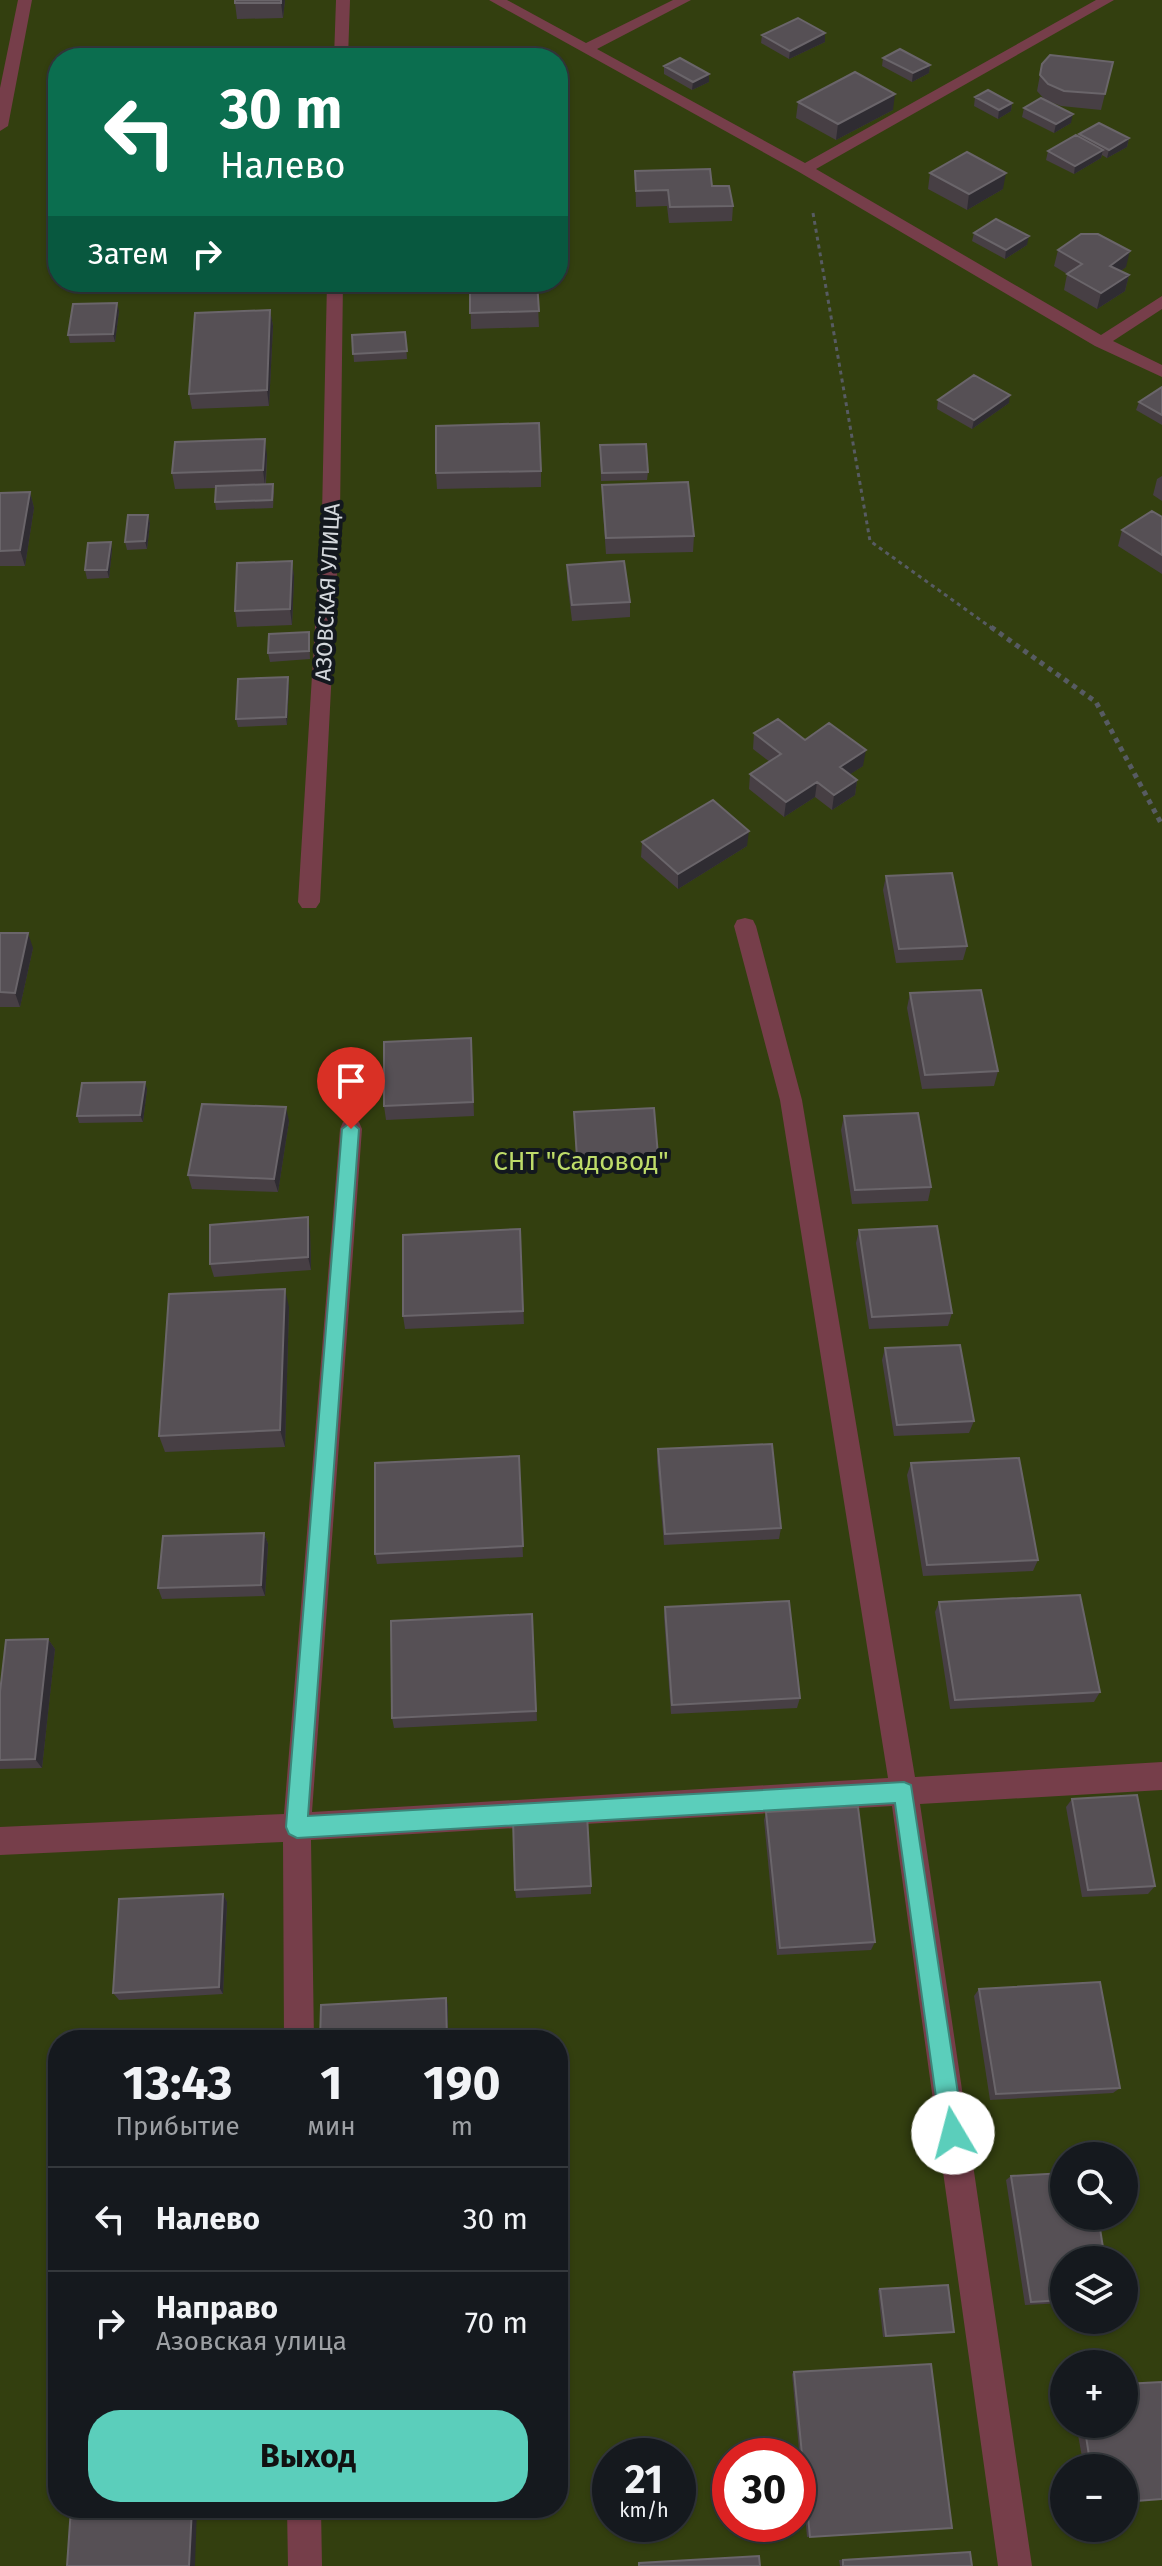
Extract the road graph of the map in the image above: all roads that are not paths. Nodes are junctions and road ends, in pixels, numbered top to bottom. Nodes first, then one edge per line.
1 (25, 0) edge
2 (343, 0) edge
3 (496, 0) edge
4 (684, 0) edge
5 (1107, 0) edge
6 (341, 48) edge
7 (587, 48) junction
8 (0, 126) edge
9 (805, 169) junction
10 (335, 292) edge
11 (1162, 301) edge
12 (1101, 342) junction
13 (1162, 372) edge
14 (309, 902) dead end
15 (745, 926) dead end
16 (351, 1129) dead end
17 (1162, 1776) edge
18 (904, 1792) junction
19 (297, 1827) junction
20 (0, 1841) edge
21 (299, 2030) edge
22 (304, 2518) edge
23 (305, 2566) edge
24 (1015, 2566) edge

1 - 8 street
2 - 6 street
3 - 7 street
4 - 7 street
5 - 9 street
7 - 9 street
9 - 12 street
10 - 14 street, АЗОВСКАЯ УЛИЦА
11 - 12 street
12 - 13 street
15 - 18 street
16 - 19 street
17 - 18 street
18 - 19 street
18 - 24 street
19 - 20 street
19 - 21 street
22 - 23 street

